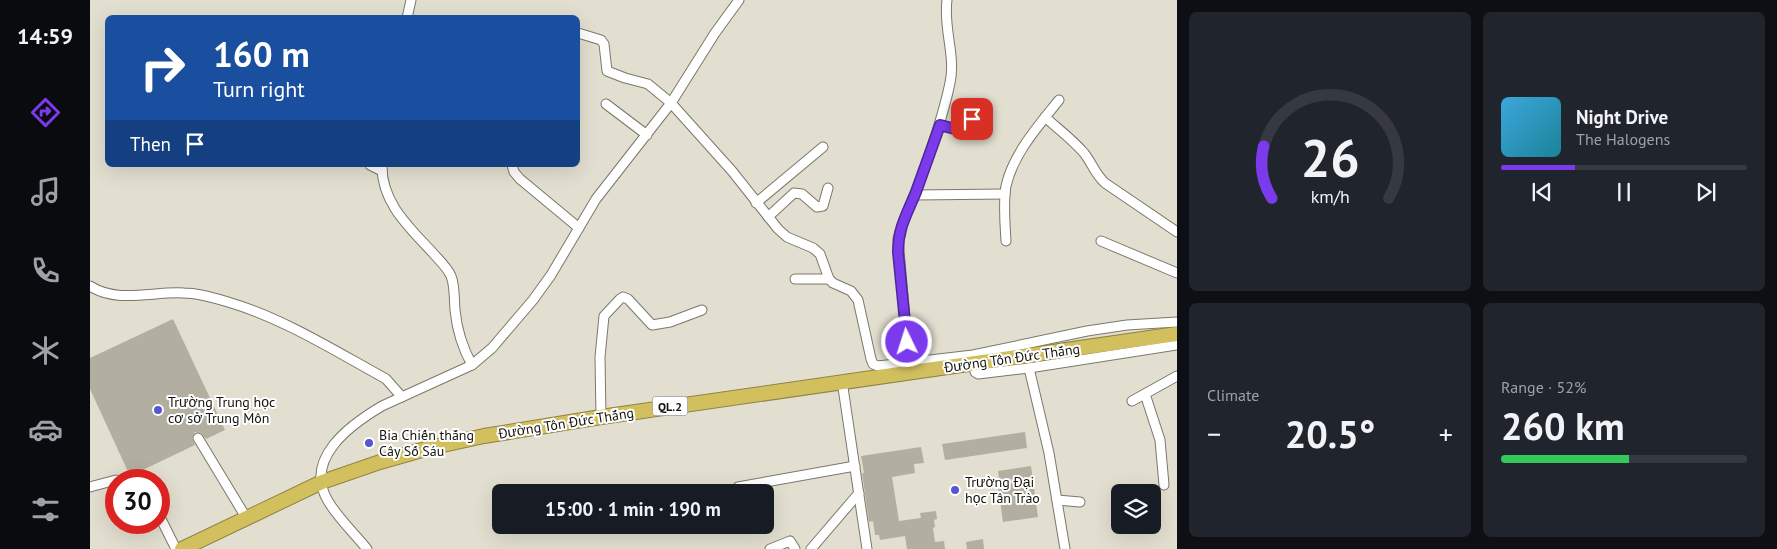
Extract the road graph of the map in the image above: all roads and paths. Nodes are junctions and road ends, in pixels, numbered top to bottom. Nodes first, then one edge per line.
1 (739, 0) edge
2 (947, 0) edge
3 (408, 2) edge
4 (408, 15) edge
5 (580, 34) edge
6 (1059, 100) dead end
7 (671, 103) junction
8 (606, 104) dead end
9 (981, 106) dead end
10 (1044, 118) junction
11 (940, 125) junction
12 (647, 134) junction
13 (823, 147) dead end
14 (513, 167) edge
15 (382, 168) edge
16 (828, 188) dead end
17 (1005, 194) junction
18 (914, 195) junction
19 (756, 203) junction
20 (768, 217) junction
21 (579, 228) junction
22 (1177, 232) edge
23 (1006, 241) dead end
24 (1100, 242) dead end
25 (1177, 273) edge
26 (829, 279) junction
27 (795, 280) dead end
28 (90, 286) edge
29 (702, 310) dead end
30 (1177, 322) edge
31 (1177, 334) edge
32 (1177, 345) edge
33 (973, 359) junction
34 (906, 363) junction
35 (472, 365) junction
36 (1029, 368) junction
37 (1177, 376) edge
38 (842, 381) junction
39 (1145, 394) junction
40 (402, 397) junction
41 (1132, 401) dead end
42 (601, 417) junction
43 (198, 438) dead end
44 (855, 466) junction
45 (322, 482) junction
46 (105, 483) edge
47 (755, 484) edge
48 (1164, 485) dead end
49 (90, 487) edge
50 (859, 493) junction
51 (1057, 500) junction
52 (1080, 502) dead end
53 (247, 518) junction
54 (168, 534) edge
55 (362, 547) edge
56 (176, 549) edge
57 (182, 549) edge
58 (770, 549) edge
59 (796, 549) edge
60 (811, 549) edge
61 (867, 549) edge
62 (1065, 549) edge

1 - 7 street
2 - 11 street
3 - 4 street
5 - 7 street
6 - 10 street
7 - 12 street
7 - 19 street
8 - 12 street
9 - 11 street
10 - 17 street
10 - 22 street
11 - 18 street
12 - 21 street
13 - 19 street
14 - 21 street
15 - 35 street
16 - 20 street
17 - 18 street
17 - 23 street
18 - 34 street
19 - 20 street
20 - 26 street
21 - 35 street
24 - 25 street
26 - 27 street
26 - 34 street
28 - 40 street
29 - 42 street
30 - 33 street
31 - 33 highway, Đường Tôn Đức Thắng / QL.2
32 - 36 street
33 - 34 street
33 - 36 street
33 - 38 highway, Đường Tôn Đức Thắng / QL.2
35 - 40 street
36 - 51 street
37 - 39 street
38 - 42 highway, Đường Tôn Đức Thắng / QL.2
38 - 44 street
39 - 41 street
39 - 48 street
40 - 45 street
42 - 45 highway, Đường Tôn Đức Thắng / QL.2
43 - 53 street
44 - 47 street
44 - 50 street
45 - 53 highway, Đường Tôn Đức Thắng / QL.2
45 - 55 street
46 - 49 street
50 - 60 street
50 - 61 street
51 - 52 street
51 - 62 street
53 - 57 highway, Đường Tôn Đức Thắng / QL.2
54 - 56 street
58 - 59 street

